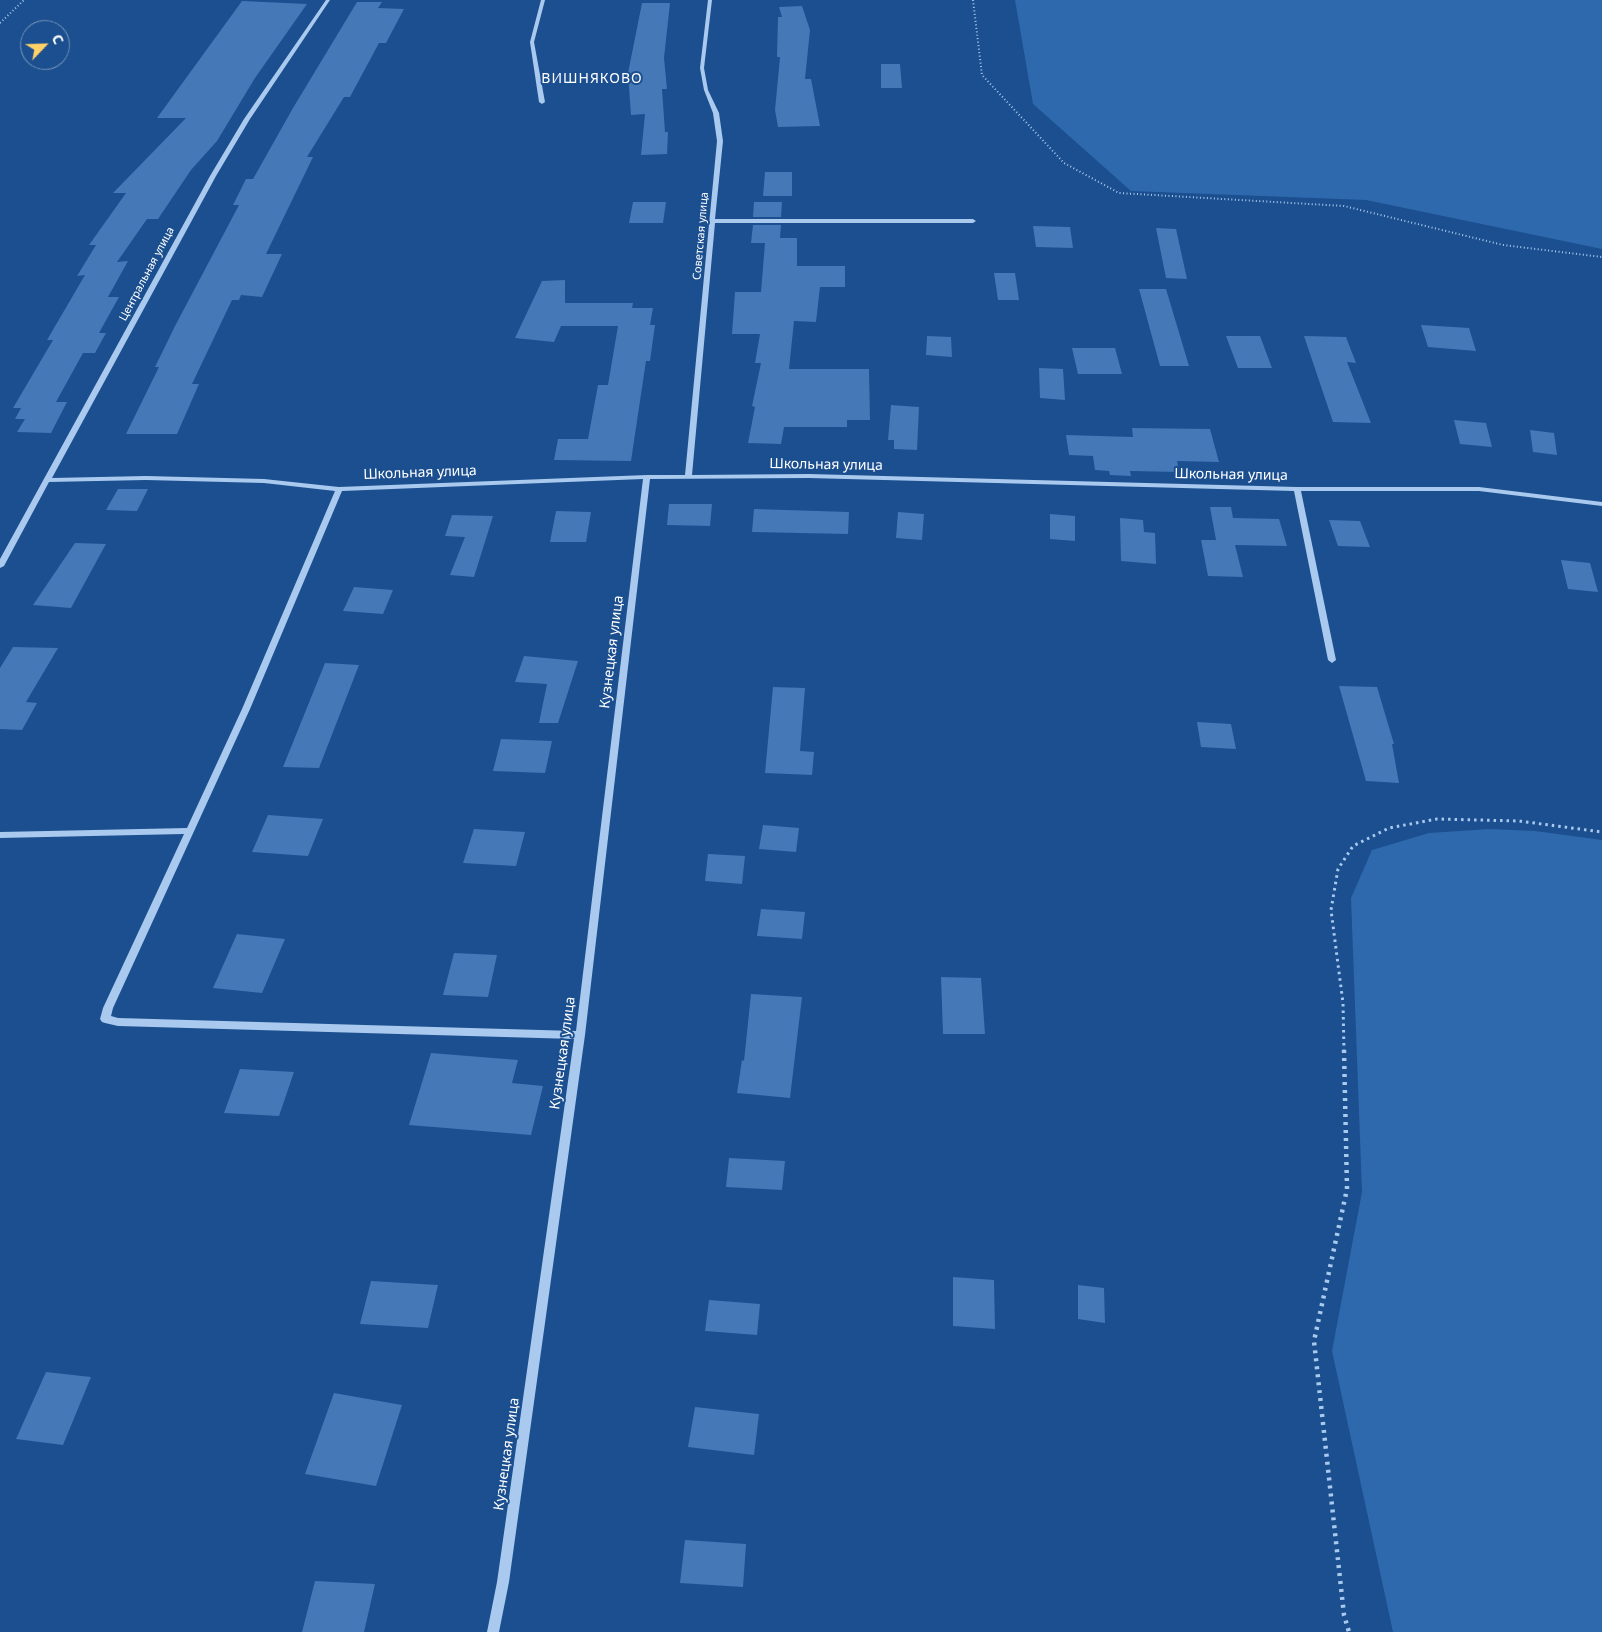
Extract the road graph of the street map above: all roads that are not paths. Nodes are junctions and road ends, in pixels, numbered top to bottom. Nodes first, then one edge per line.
1 (328, 0) edge
2 (543, 0) edge
3 (710, 0) edge
4 (542, 102) dead end
5 (712, 221) junction
6 (973, 221) dead end
7 (688, 476) junction
8 (647, 477) junction
9 (49, 480) junction
10 (339, 489) junction
11 (1297, 489) junction
12 (1602, 504) edge
13 (0, 566) edge
14 (1332, 660) dead end
15 (190, 832) junction
16 (0, 834) edge
17 (580, 1035) junction
18 (493, 1632) edge

1 - 9 street, Центральная улица
2 - 4 street
3 - 5 street, Советская улица
5 - 6 street
5 - 7 street, Советская улица
7 - 8 street, Школьная улица
7 - 11 street, Школьная улица
8 - 10 street, Школьная улица
8 - 17 street, Кузнецкая улица
9 - 10 street, Школьная улица
9 - 13 street, Центральная улица
10 - 15 street
11 - 12 street, Школьная улица
11 - 14 street
15 - 16 street
15 - 17 street
17 - 18 street, Кузнецкая улица

